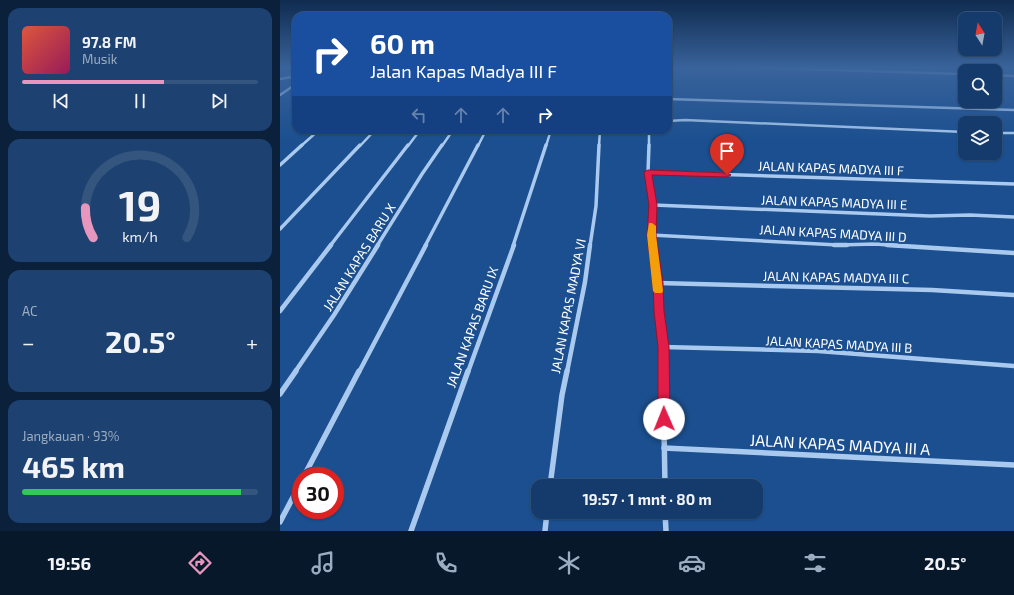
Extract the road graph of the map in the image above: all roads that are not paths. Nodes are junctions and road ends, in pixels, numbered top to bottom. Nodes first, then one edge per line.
1 (672, 99) edge
2 (1014, 110) edge
3 (672, 121) edge
4 (958, 132) edge
5 (1002, 133) edge
6 (1014, 133) edge
7 (315, 134) edge
8 (371, 134) edge
9 (417, 134) edge
10 (451, 134) edge
11 (484, 134) edge
12 (550, 134) edge
13 (600, 134) edge
14 (649, 134) edge
15 (280, 165) edge
16 (648, 172) junction
17 (1014, 184) edge
18 (653, 205) junction
19 (1014, 217) edge
20 (280, 229) edge
21 (651, 235) junction
22 (1014, 253) edge
23 (658, 283) junction
24 (1014, 295) edge
25 (280, 311) edge
26 (663, 347) junction
27 (1014, 366) edge
28 (280, 394) edge
29 (664, 448) junction
30 (1014, 465) edge
31 (309, 467) edge
32 (551, 479) edge
33 (665, 479) edge
34 (292, 499) edge
35 (546, 519) edge
36 (665, 519) edge
37 (280, 522) edge
38 (411, 531) edge
39 (545, 531) edge
40 (666, 531) edge

1 - 2 street
3 - 4 street
5 - 6 street
7 - 15 street
8 - 20 street
9 - 25 street
10 - 28 street, JALAN KAPAS BARU X
11 - 31 street
12 - 38 street, JALAN KAPAS BARU IX
13 - 32 street, JALAN KAPAS MADYA VI
14 - 16 street
16 - 17 street, JALAN KAPAS MADYA III F
16 - 18 street
18 - 19 street, JALAN KAPAS MADYA III E
18 - 21 street
21 - 22 street, JALAN KAPAS MADYA III D
21 - 23 street
23 - 24 street, JALAN KAPAS MADYA III C
23 - 26 street
26 - 27 street, JALAN KAPAS MADYA III B
26 - 29 street
29 - 30 street, JALAN KAPAS MADYA III A
29 - 33 street
34 - 37 street
35 - 39 street
36 - 40 street

